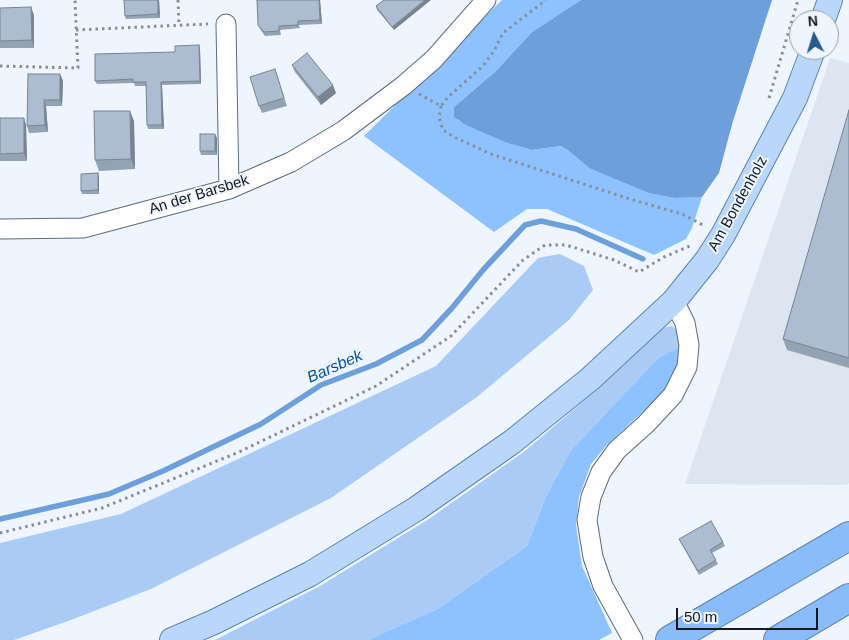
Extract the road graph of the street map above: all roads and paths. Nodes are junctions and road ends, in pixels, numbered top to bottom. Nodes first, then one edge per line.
1 (75, 0) edge
2 (178, 0) edge
3 (486, 0) edge
4 (546, 0) edge
5 (226, 24) joint
6 (178, 26) junction
7 (76, 30) junction
8 (809, 60) edge
9 (0, 66) edge
10 (403, 86) junction
11 (441, 106) junction
12 (229, 189) junction
13 (0, 229) edge
14 (699, 232) dead end
15 (695, 239) dead end
16 (674, 301) junction
17 (0, 533) edge
18 (849, 536) edge
19 (849, 598) edge
20 (172, 640) edge
21 (633, 640) edge
22 (670, 640) edge
23 (778, 640) edge

1 - 7 path
2 - 6 path
3 - 10 street, An der Barsbek
4 - 11 path
5 - 6 path
5 - 12 street
6 - 7 path
7 - 9 path
8 - 16 main road, Am Bondenholz
10 - 11 path
10 - 12 street, An der Barsbek
11 - 14 path
12 - 13 street, An der Barsbek
15 - 17 path
16 - 20 main road, Am Bondenholz
16 - 21 street
18 - 22 highway
19 - 23 highway

